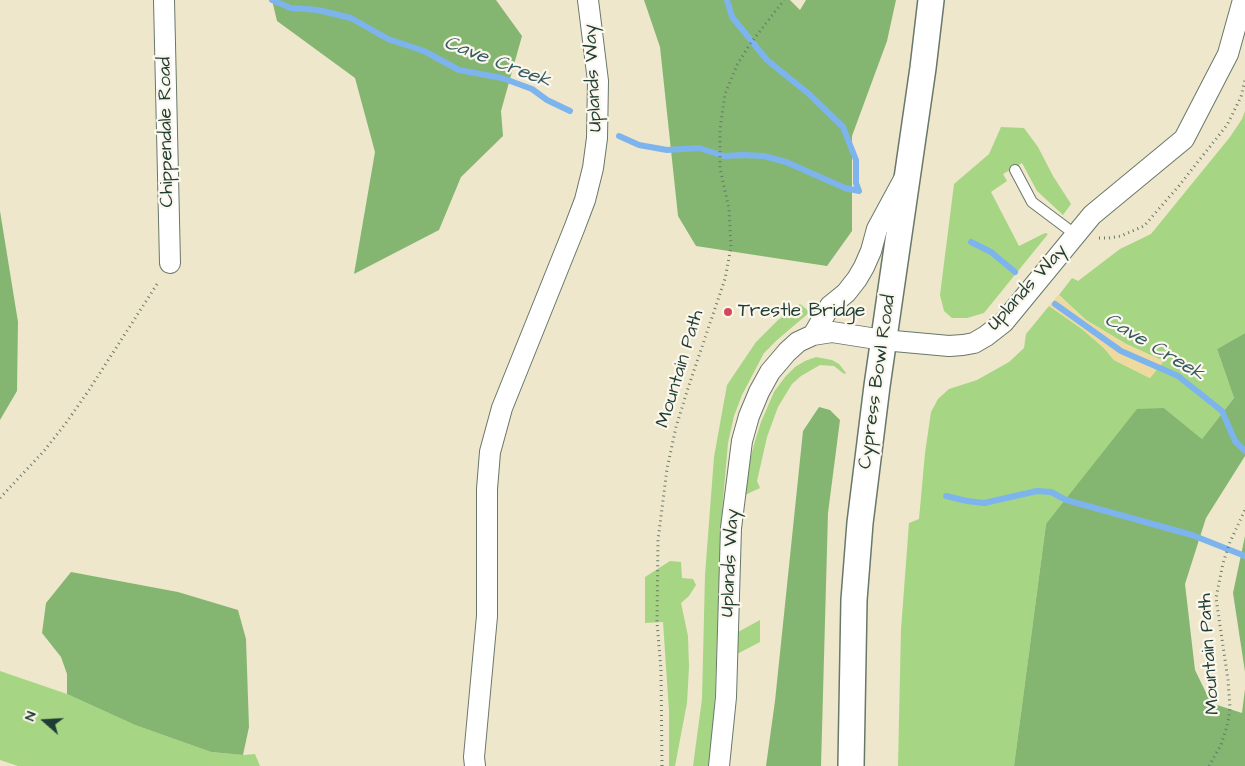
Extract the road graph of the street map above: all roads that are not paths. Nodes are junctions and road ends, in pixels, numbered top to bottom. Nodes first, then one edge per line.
1 (164, 0) edge
2 (588, 0) edge
3 (931, 0) edge
4 (1243, 0) edge
5 (1014, 170) dead end
6 (909, 171) junction
7 (1076, 234) junction
8 (170, 263) road end
9 (812, 334) junction
10 (883, 340) junction
11 (475, 766) edge
12 (719, 766) edge
13 (851, 766) edge

1 - 8 street, Chippendale Road
2 - 11 street, Uplands Way
3 - 6 street, Cypress Bowl Road
4 - 7 street, Uplands Way
5 - 7 lane
6 - 9 street
6 - 10 street, Cypress Bowl Road
7 - 10 street, Uplands Way
9 - 10 street, Uplands Way
9 - 12 street, Uplands Way
10 - 13 street, Cypress Bowl Road

